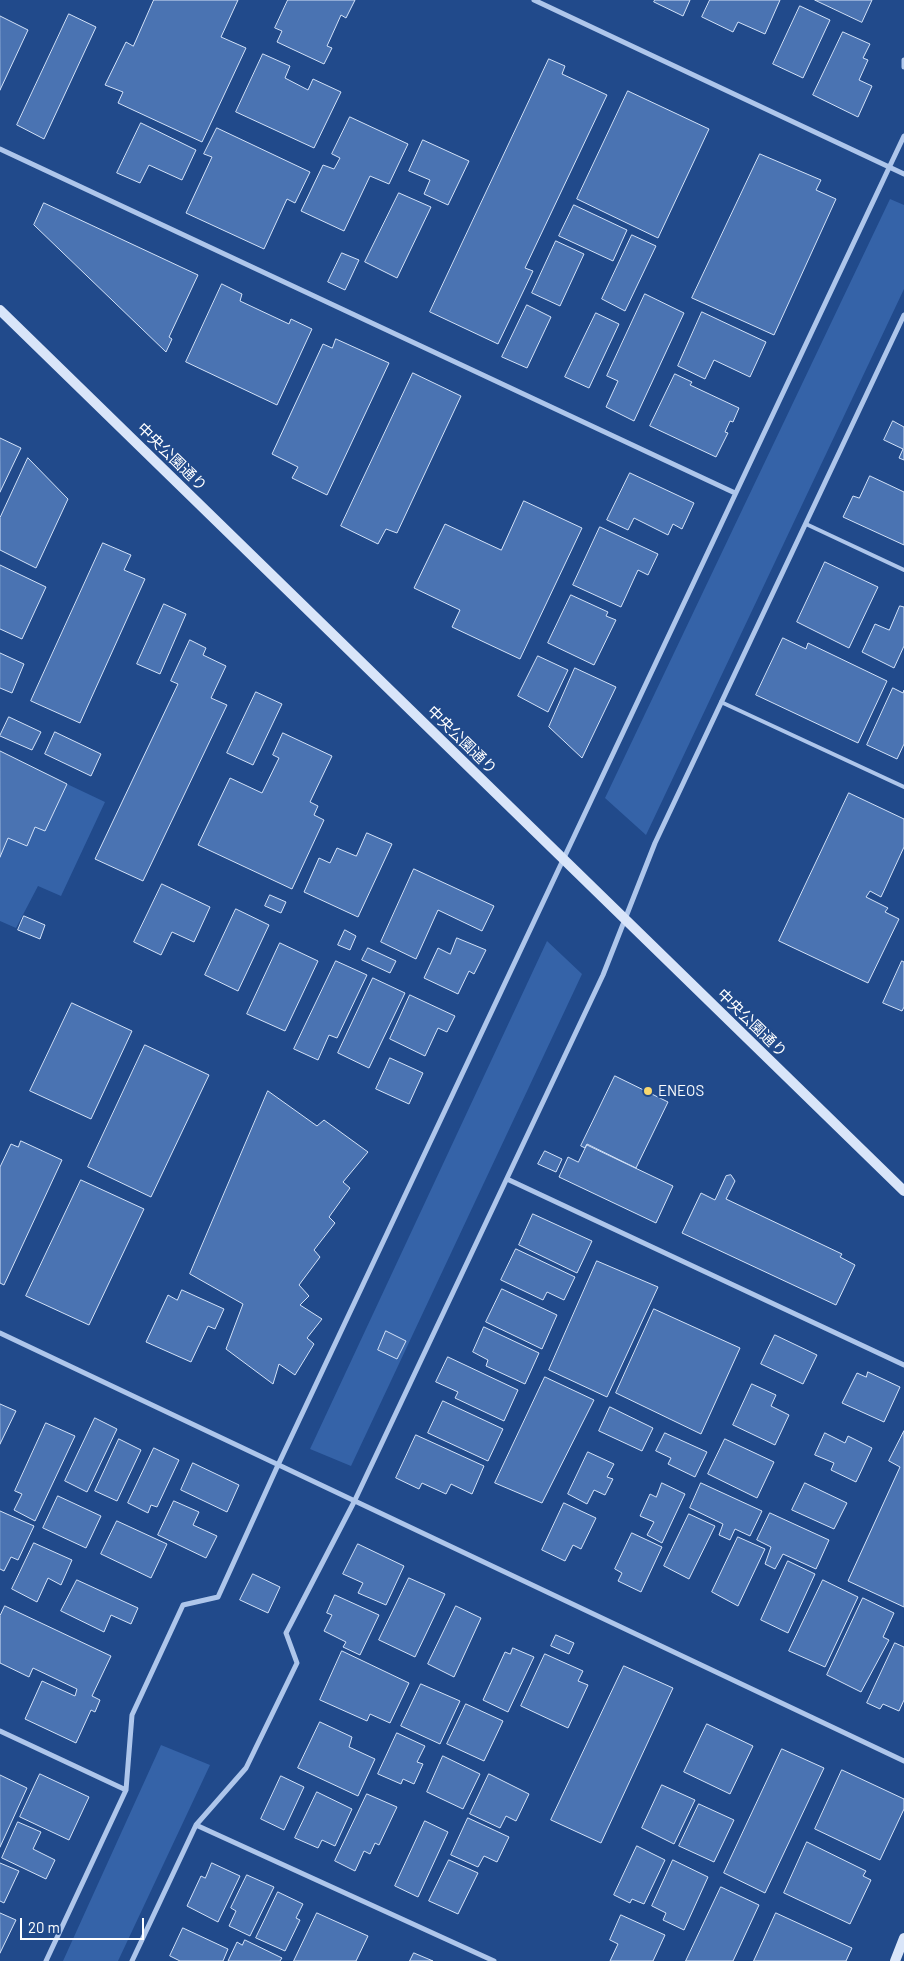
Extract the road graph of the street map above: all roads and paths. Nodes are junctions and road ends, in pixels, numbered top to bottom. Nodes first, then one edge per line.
1 (534, 0) edge
2 (904, 60) edge
3 (904, 67) edge
4 (904, 136) edge
5 (0, 148) edge
6 (889, 167) junction
7 (904, 174) edge
8 (0, 310) edge
9 (904, 315) edge
10 (735, 493) junction
11 (806, 524) junction
12 (904, 570) edge
13 (721, 702) junction
14 (904, 787) edge
15 (563, 860) junction
16 (626, 921) junction
17 (507, 1179) junction
18 (904, 1191) edge
19 (0, 1333) edge
20 (904, 1365) edge
21 (278, 1465) junction
22 (354, 1502) junction
23 (0, 1731) edge
24 (904, 1762) edge
25 (126, 1790) junction
26 (196, 1825) junction
27 (904, 1938) edge
28 (46, 1961) edge
29 (132, 1961) edge
30 (494, 1961) edge
31 (895, 1961) edge

1 - 6 street
2 - 3 street
4 - 6 street
5 - 10 street
6 - 7 street
6 - 10 street
8 - 15 street, 中央公園通り
9 - 11 street
10 - 15 street
11 - 12 lane
11 - 13 street
13 - 14 lane
13 - 16 street
15 - 16 street, 中央公園通り
15 - 21 street
16 - 17 street
16 - 18 street, 中央公園通り
17 - 20 street
17 - 22 street
19 - 21 street
21 - 22 street
21 - 25 street
22 - 24 street
22 - 26 street
23 - 25 street
25 - 28 street
26 - 29 street
26 - 30 street
27 - 31 street

